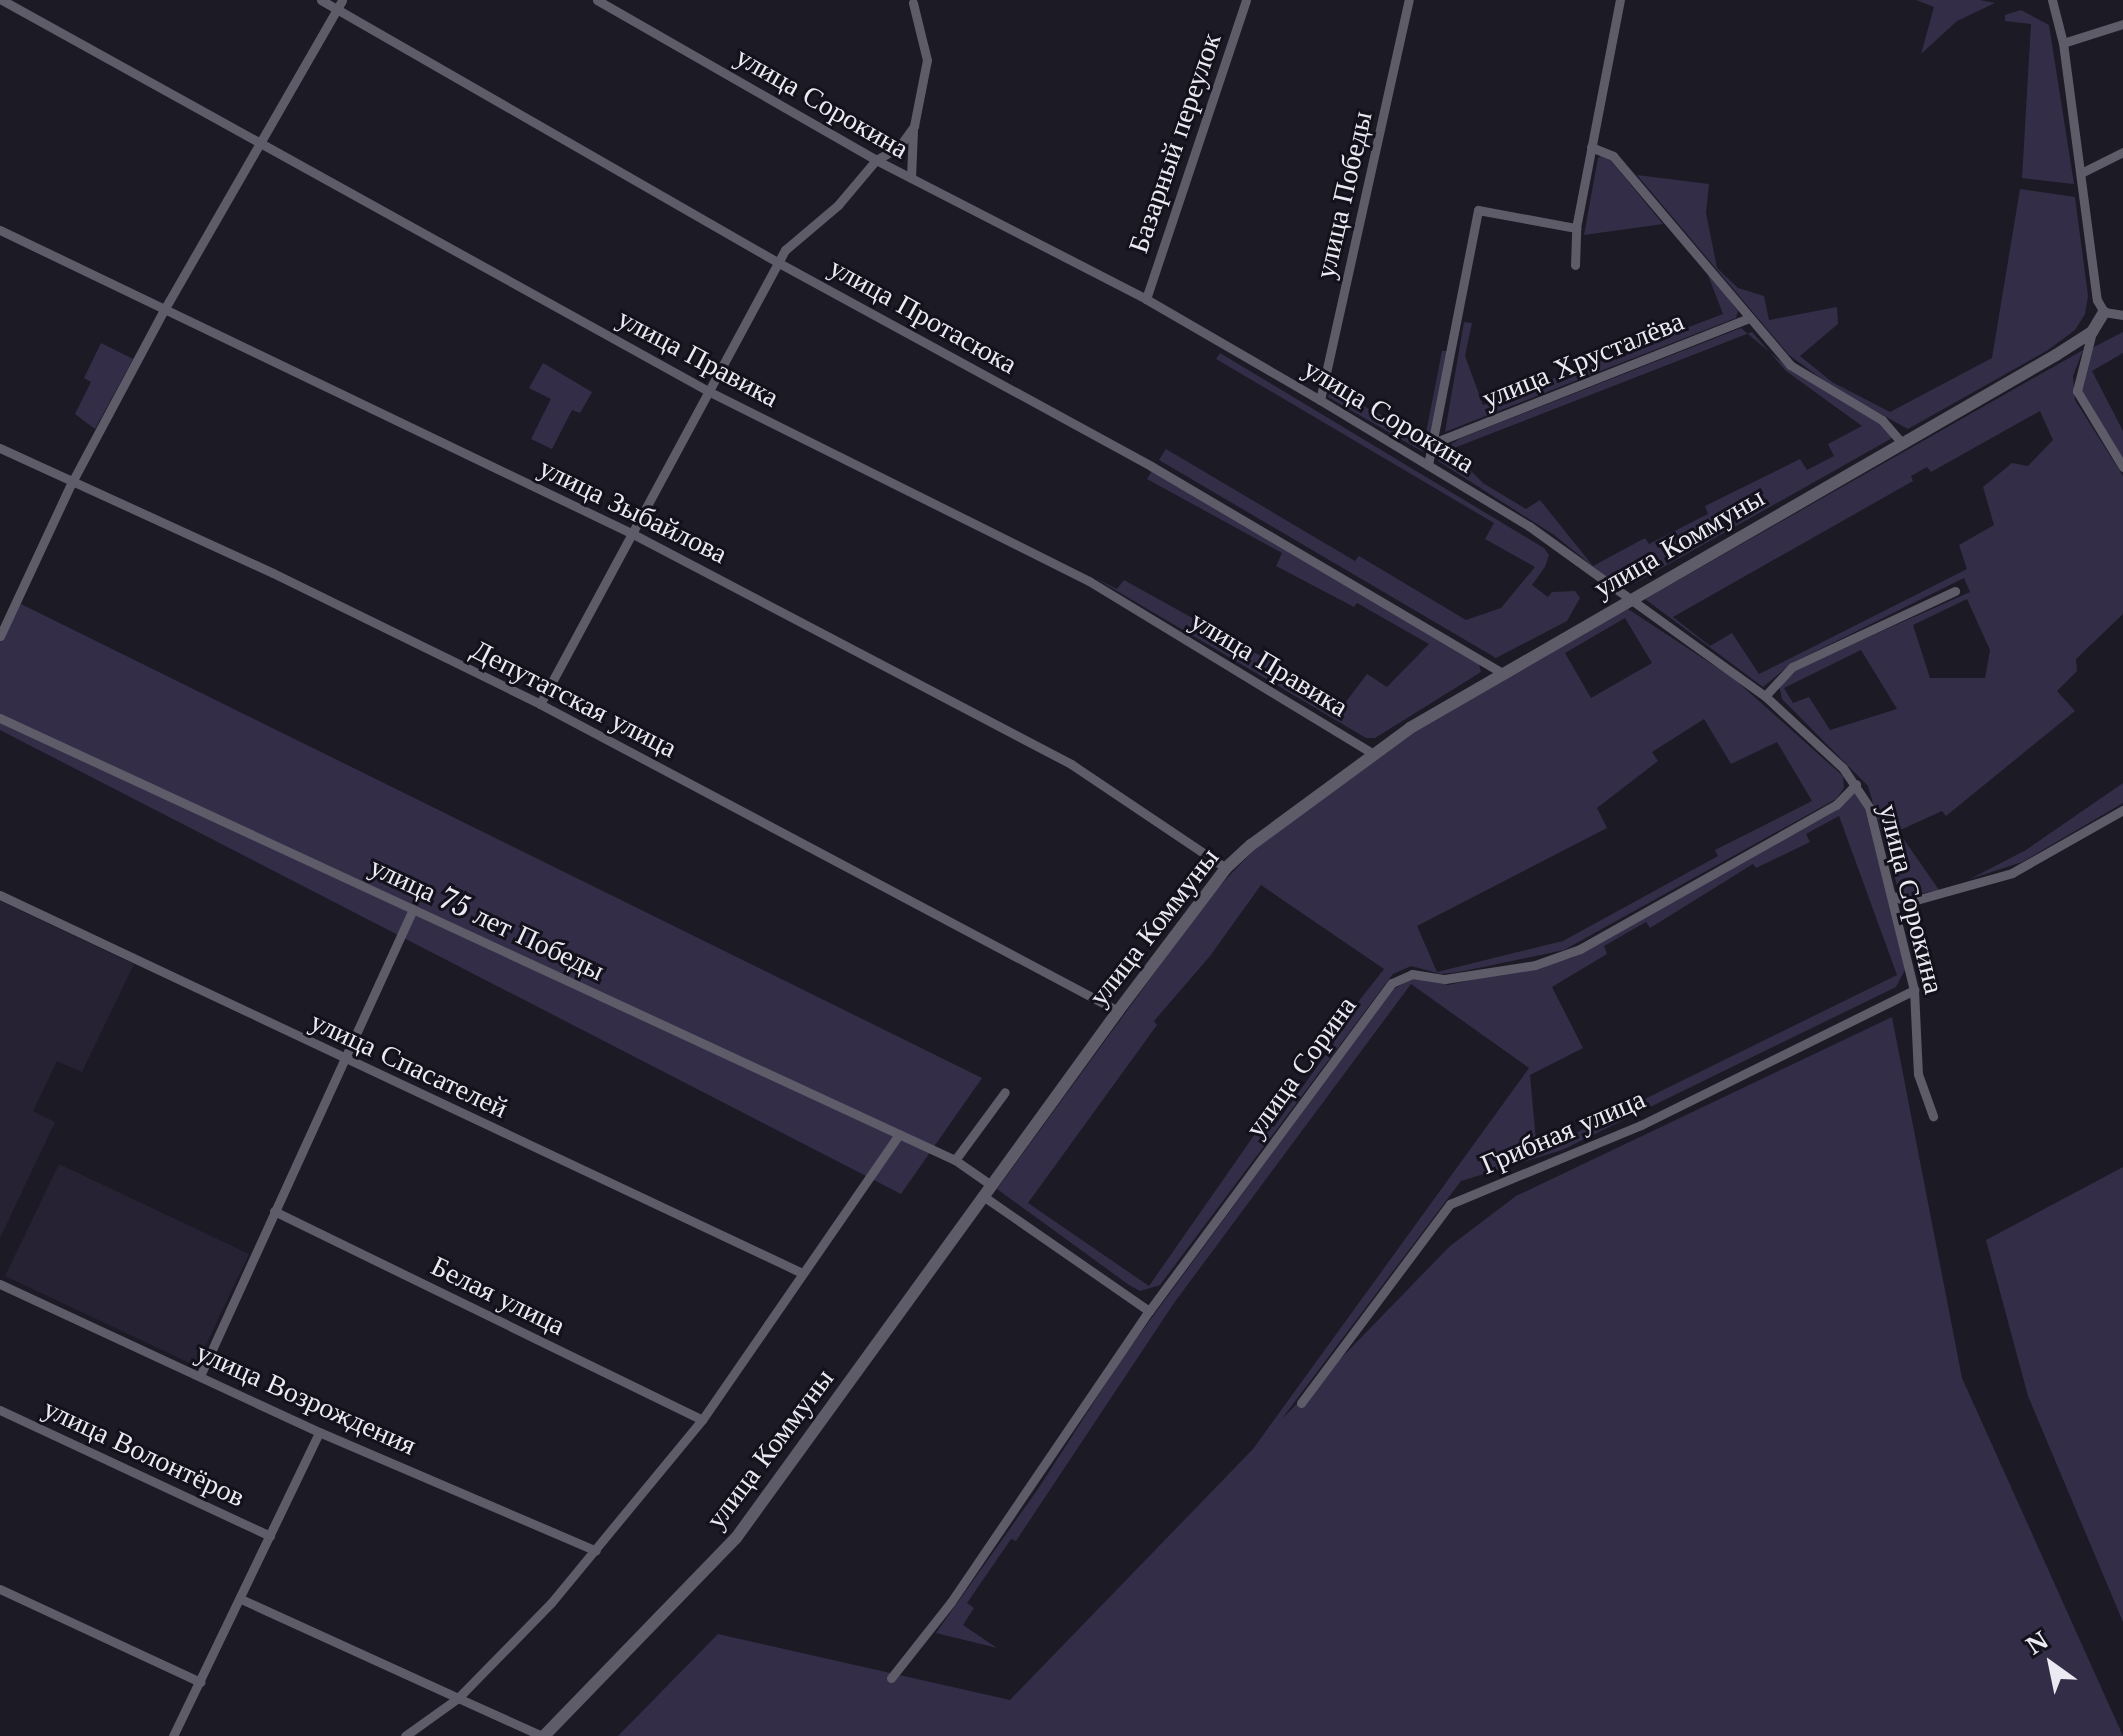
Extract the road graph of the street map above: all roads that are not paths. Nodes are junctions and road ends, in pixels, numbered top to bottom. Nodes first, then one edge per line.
1 (2, 0) edge
2 (321, 0) edge
3 (597, 0) edge
4 (1246, 0) edge
5 (1409, 0) edge
6 (1620, 0) edge
7 (2052, 0) edge
8 (910, 1) edge
9 (339, 5) edge
10 (2123, 24) edge
11 (2063, 43) junction
12 (914, 126) junction
13 (262, 140) junction
14 (1591, 147) junction
15 (2123, 152) edge
16 (876, 160) junction
17 (2081, 173) junction
18 (911, 178) junction
19 (1576, 228) junction
20 (0, 230) edge
21 (779, 263) junction
22 (1575, 265) dead end
23 (1146, 299) junction
24 (164, 310) junction
25 (2104, 312) junction
26 (2123, 315) edge
27 (1746, 319) junction
28 (2092, 332) junction
29 (710, 392) junction
30 (1320, 400) junction
31 (1436, 442) junction
32 (1903, 444) junction
33 (0, 448) edge
34 (1428, 465) junction
35 (2123, 467) edge
36 (71, 484) junction
37 (633, 534) junction
38 (1955, 591) dead end
39 (1626, 600) junction
40 (0, 636) edge
41 (1502, 673) junction
42 (1765, 696) junction
43 (540, 704) junction
44 (0, 718) edge
45 (1372, 753) junction
46 (1856, 784) junction
47 (2123, 810) edge
48 (1226, 868) junction
49 (0, 895) edge
50 (1893, 896) junction
51 (413, 909) junction
52 (1914, 990) junction
53 (1118, 1011) junction
54 (343, 1059) junction
55 (1005, 1092) dead end
56 (1933, 1116) dead end
57 (899, 1134) junction
58 (955, 1160) junction
59 (991, 1185) junction
60 (983, 1196) junction
61 (274, 1211) junction
62 (800, 1272) junction
63 (0, 1284) edge
64 (1149, 1311) junction
65 (200, 1376) junction
66 (1301, 1403) dead end
67 (0, 1410) edge
68 (702, 1420) junction
69 (319, 1432) junction
70 (270, 1536) junction
71 (596, 1551) junction
72 (0, 1589) edge
73 (241, 1599) junction
74 (891, 1678) dead end
75 (200, 1682) junction
76 (458, 1698) junction
77 (173, 1736) edge
78 (405, 1736) edge
79 (543, 1736) edge

1 - 13 street, улица Правика
2 - 9 street, улица Протасюка
3 - 16 street, улица Сорокина
4 - 23 street, Базарный переулок
5 - 30 street, улица Победы
6 - 14 street
7 - 11 street
8 - 12 street
9 - 13 street
9 - 21 street, улица Протасюка
10 - 11 street
11 - 17 street
12 - 16 street
12 - 18 street
13 - 24 street
13 - 29 street, улица Правика
14 - 19 street
14 - 27 street
15 - 17 street
16 - 18 street, улица Сорокина
16 - 21 street
17 - 25 street
18 - 23 street, улица Сорокина
19 - 22 street
19 - 31 street
20 - 24 street, улица Зыбайлова
21 - 29 street
21 - 41 street, улица Протасюка
23 - 30 street, улица Сорокина
24 - 36 street
24 - 37 street, улица Зыбайлова
25 - 26 street
25 - 28 street
27 - 31 street, улица Хрусталёва
27 - 32 street
28 - 32 street, улица Коммуны
28 - 35 street
29 - 37 street
29 - 45 street, улица Правика
30 - 34 street, улица Сорокина
31 - 34 street
32 - 39 street, улица Коммуны
33 - 36 street, Депутатская улица
34 - 39 street, улица Сорокина
36 - 40 street
36 - 43 street, Депутатская улица
37 - 43 street
37 - 48 street, улица Зыбайлова
38 - 42 street
39 - 41 street, улица Коммуны
39 - 42 street, улица Сорокина
41 - 45 street, улица Коммуны
42 - 46 street, улица Сорокина
43 - 53 street, Депутатская улица
44 - 51 street, улица 75 лет Победы
45 - 48 street, улица Коммуны
46 - 50 street, улица Сорокина
46 - 64 street, улица Сорина
47 - 50 street
48 - 53 street, улица Коммуны
49 - 54 street, улица Спасателей
50 - 52 street, улица Сорокина
51 - 54 street
51 - 57 street, улица 75 лет Победы
52 - 56 street, улица Сорокина
52 - 66 street, Грибная улица
53 - 59 street, улица Коммуны
54 - 61 street
54 - 62 street, улица Спасателей
55 - 58 street
57 - 58 street, улица 75 лет Победы
57 - 62 street
58 - 59 street, улица 75 лет Победы
59 - 60 street, улица Коммуны
60 - 64 street
60 - 79 street, улица Коммуны
61 - 65 street
61 - 68 street, Белая улица
62 - 68 street
63 - 65 street, улица Возрождения
64 - 74 street, улица Сорина
65 - 69 street, улица Возрождения
67 - 70 street, улица Волонтёров
68 - 71 street
69 - 70 street
69 - 71 street, улица Возрождения
70 - 73 street
71 - 76 street
72 - 75 street
73 - 75 street
73 - 76 street
75 - 77 street
76 - 78 street
76 - 79 street

